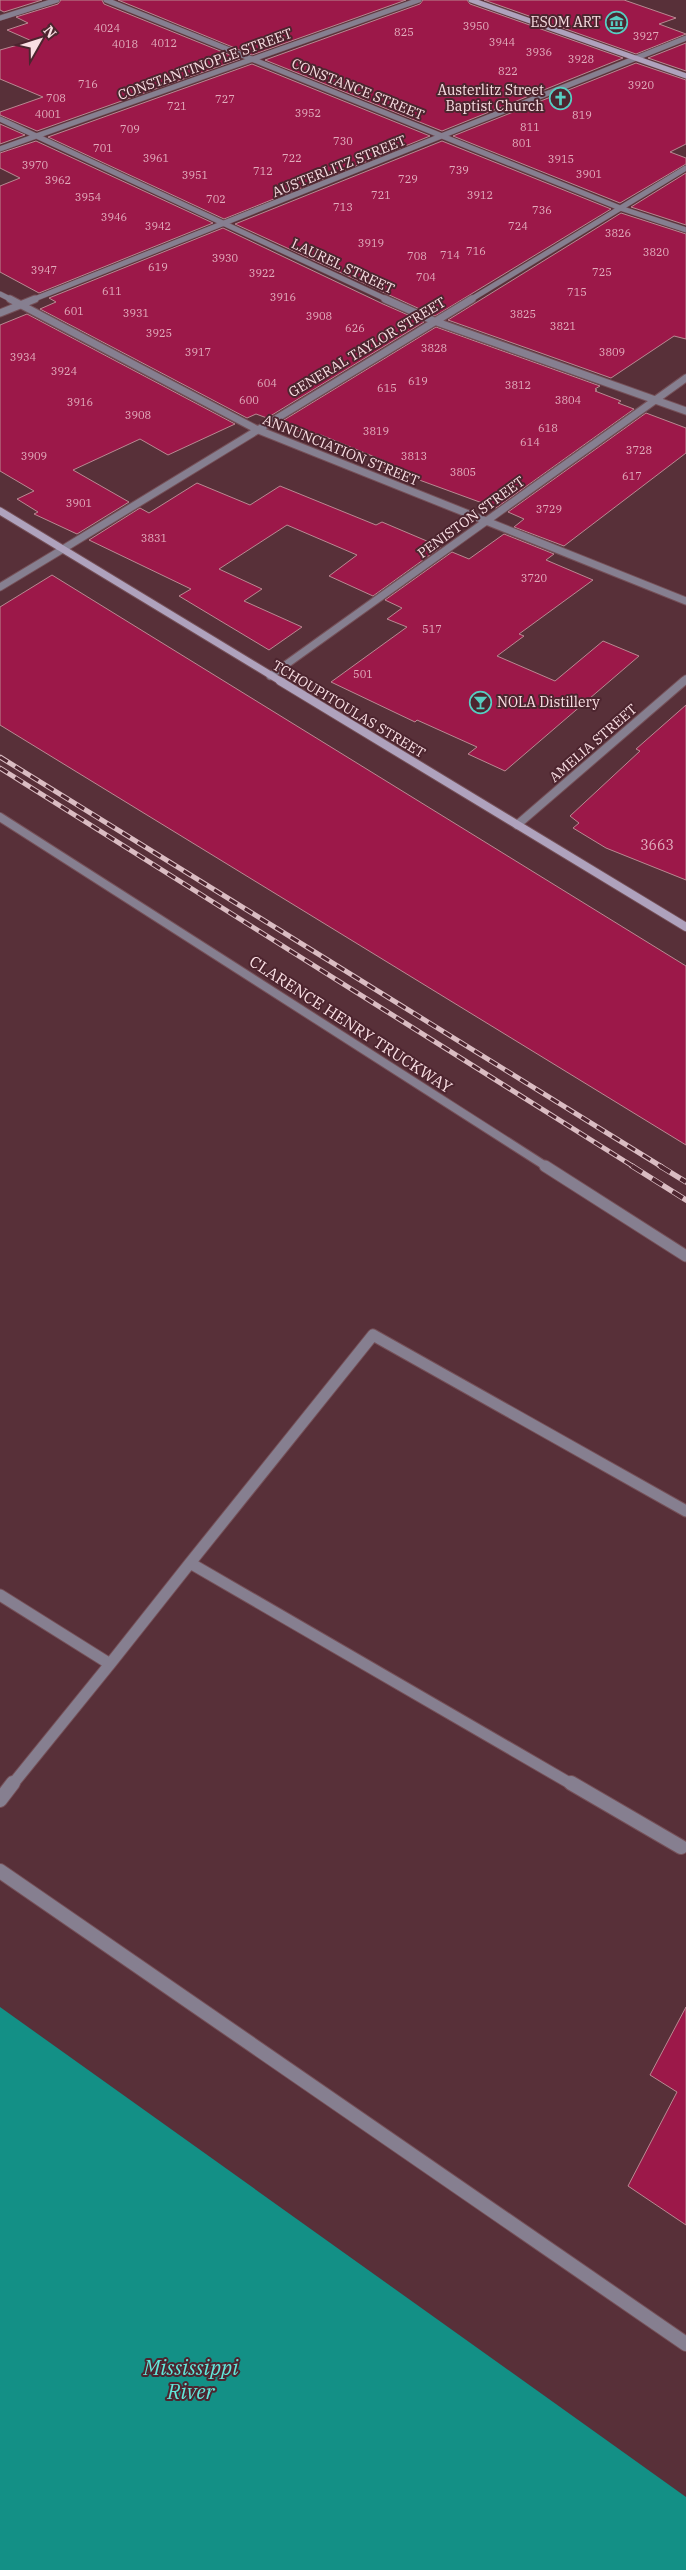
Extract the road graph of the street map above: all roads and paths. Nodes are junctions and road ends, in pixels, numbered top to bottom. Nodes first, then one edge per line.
1 (57, 0) edge
2 (106, 0) edge
3 (419, 0) edge
4 (471, 0) edge
5 (0, 18) edge
6 (686, 38) edge
7 (636, 58) junction
8 (252, 59) junction
9 (686, 76) edge
10 (0, 119) edge
11 (37, 136) junction
12 (443, 136) junction
13 (0, 149) edge
14 (686, 168) edge
15 (620, 208) junction
16 (225, 224) junction
17 (686, 230) edge
18 (0, 294) edge
19 (21, 304) junction
20 (0, 313) edge
21 (434, 321) junction
22 (686, 378) edge
23 (655, 400) junction
24 (686, 411) edge
25 (256, 430) junction
26 (0, 511) edge
27 (487, 521) junction
28 (63, 549) junction
29 (0, 574) edge
30 (10, 580) junction
31 (0, 587) edge
32 (686, 601) edge
33 (270, 676) junction
34 (686, 679) edge
35 (0, 817) edge
36 (517, 826) junction
37 (686, 927) edge
38 (686, 1256) edge
39 (686, 1511) edge
40 (190, 1564) junction
41 (0, 1595) edge
42 (110, 1664) junction
43 (0, 1800) edge
44 (681, 1847) dead end
45 (0, 1871) edge
46 (686, 2344) edge

1 - 5 street
2 - 8 street, CONSTANCE STREET
3 - 8 street, CONSTANTINOPLE STREET
4 - 7 street
6 - 7 street, AUSTERLITZ STREET
7 - 9 street
7 - 12 street, AUSTERLITZ STREET
8 - 11 street, CONSTANTINOPLE STREET
8 - 12 street, CONSTANCE STREET
10 - 11 street, LAUREL STREET
11 - 13 street, CONSTANTINOPLE STREET
11 - 16 street, LAUREL STREET
12 - 15 street, CONSTANCE STREET
12 - 16 street, AUSTERLITZ STREET
14 - 15 street, GENERAL TAYLOR STREET
15 - 17 street, CONSTANCE STREET
15 - 21 street, GENERAL TAYLOR STREET
16 - 19 street, AUSTERLITZ STREET
16 - 21 street, LAUREL STREET
18 - 19 street, ANNUNCIATION STREET
19 - 20 street, AUSTERLITZ STREET
19 - 25 street, ANNUNCIATION STREET
21 - 23 street, LAUREL STREET
21 - 25 street, GENERAL TAYLOR STREET
22 - 23 street, PENISTON STREET
23 - 24 street, LAUREL STREET
23 - 27 street, PENISTON STREET
25 - 27 street, ANNUNCIATION STREET
25 - 28 street, GENERAL TAYLOR STREET
26 - 28 street, TCHOUPITOULAS STREET
27 - 32 street, ANNUNCIATION STREET
27 - 33 street, PENISTON STREET
28 - 30 street, GENERAL TAYLOR STREET
28 - 33 street, TCHOUPITOULAS STREET
29 - 30 street
30 - 31 street, GENERAL TAYLOR STREET
33 - 36 street, TCHOUPITOULAS STREET
34 - 36 street, AMELIA STREET
35 - 38 street, CLARENCE HENRY TRUCKWAY
36 - 37 street, TCHOUPITOULAS STREET
39 - 40 street
40 - 42 street
40 - 44 street
41 - 42 street
42 - 43 street
45 - 46 street

